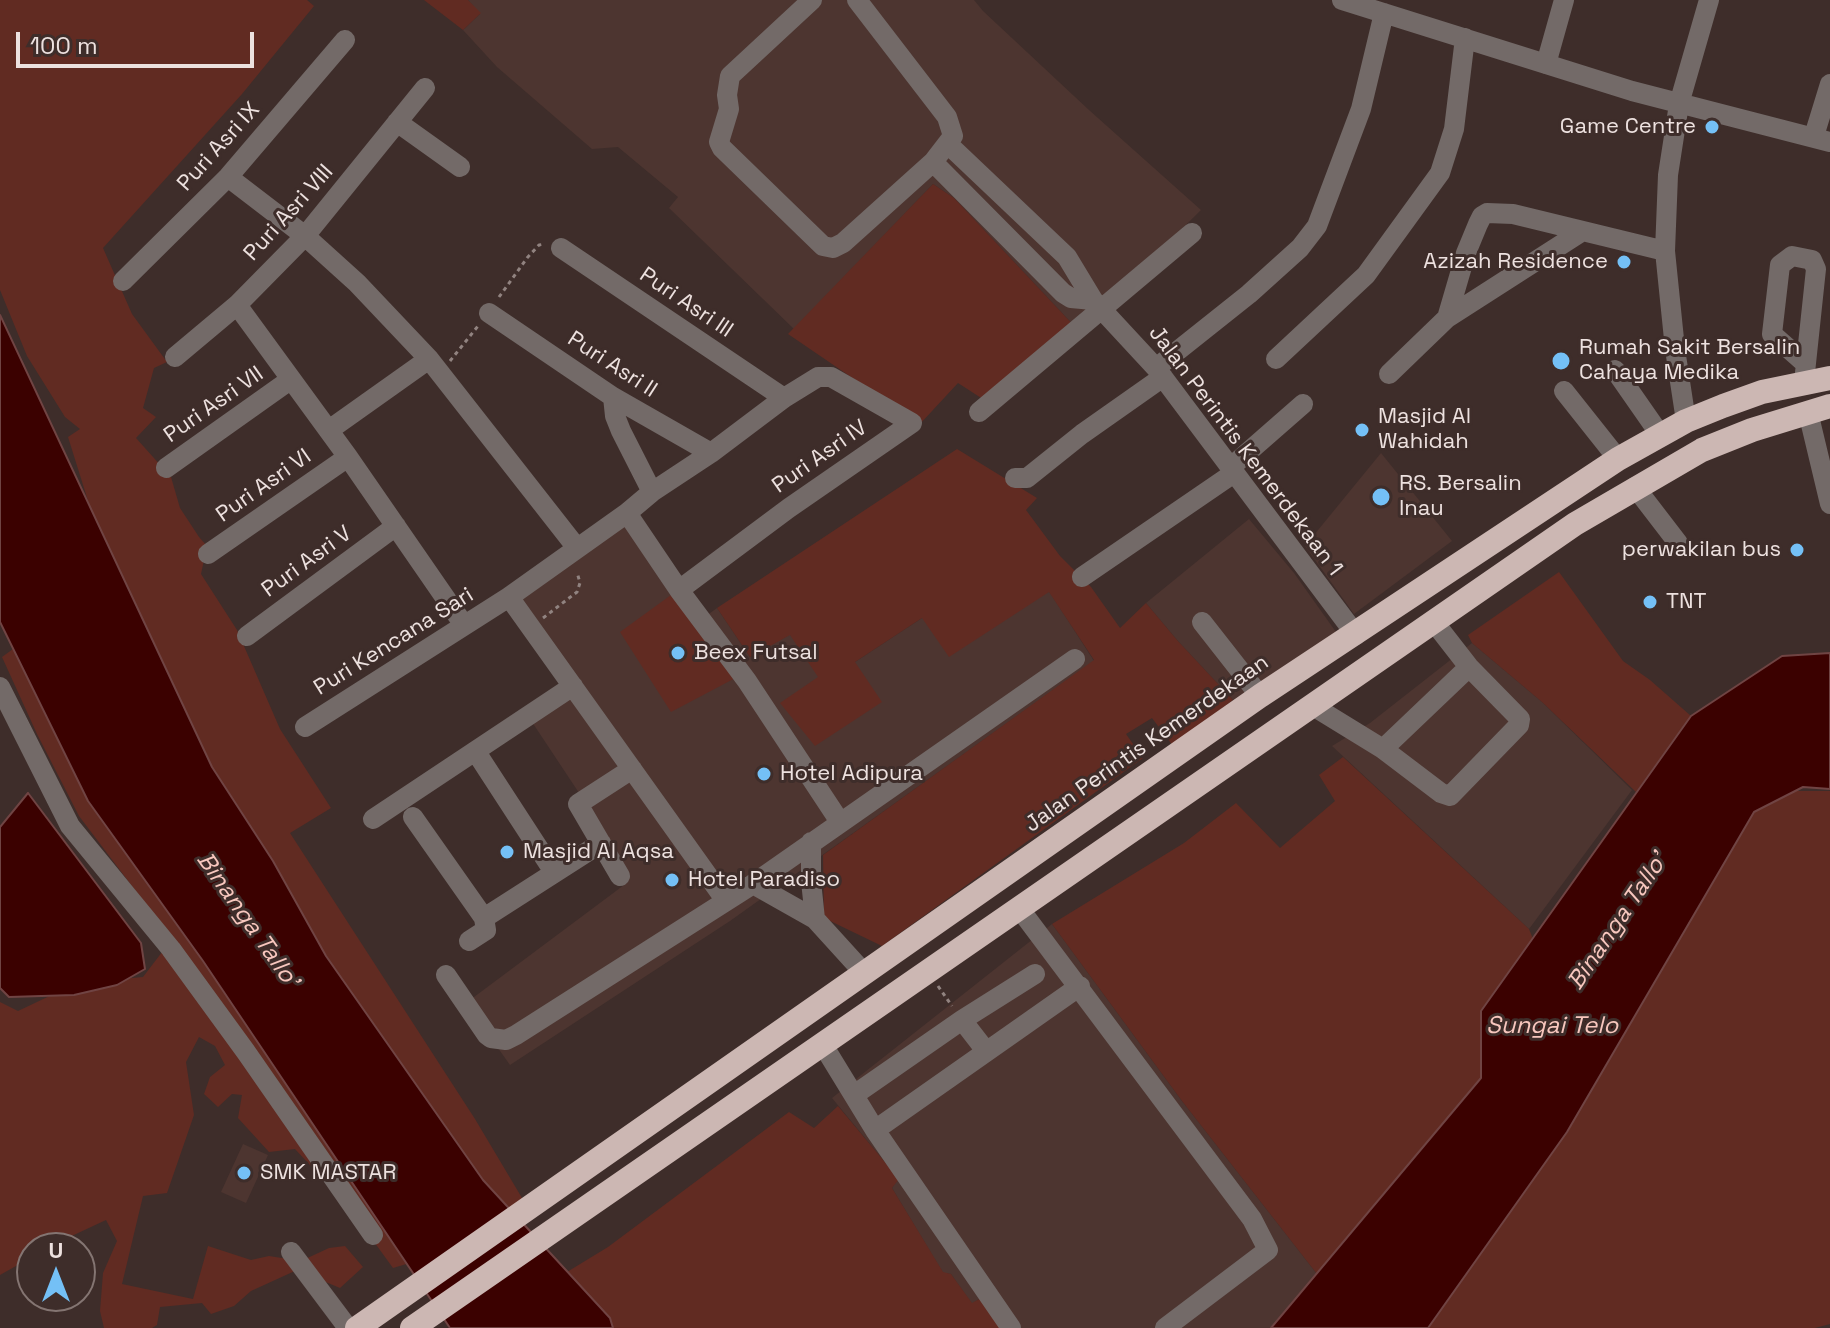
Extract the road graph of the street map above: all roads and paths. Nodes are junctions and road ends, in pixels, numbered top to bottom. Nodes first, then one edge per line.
1 (812, 0) edge
2 (857, 0) edge
3 (1342, 0) edge
4 (1564, 0) edge
5 (1709, 0) edge
6 (1384, 13) junction
7 (1465, 38) junction
8 (345, 40) dead end
9 (1546, 64) junction
10 (1830, 84) edge
11 (425, 88) dead end
12 (1679, 104) junction
13 (397, 122) junction
14 (1822, 139) edge
15 (949, 145) junction
16 (933, 162) junction
17 (460, 167) dead end
18 (228, 177) junction
19 (1581, 232) junction
20 (1192, 233) dead end
21 (305, 236) junction
22 (561, 248) dead end
23 (1665, 251) junction
24 (123, 281) dead end
25 (1097, 304) junction
26 (237, 305) junction
27 (489, 313) dead end
28 (1447, 318) junction
29 (175, 357) dead end
30 (429, 359) junction
31 (1276, 359) dead end
32 (1615, 370) dead end
33 (1160, 372) junction
34 (1805, 373) junction
35 (1389, 374) dead end
36 (827, 376) joint
37 (1830, 378) edge
38 (290, 380) junction
39 (1564, 391) dead end
40 (613, 397) junction
41 (784, 398) junction
42 (1303, 404) dead end
43 (979, 412) dead end
44 (1823, 412) edge
45 (1686, 421) junction
46 (329, 430) junction
47 (1661, 436) junction
48 (711, 453) junction
49 (348, 457) junction
50 (1618, 459) junction
51 (166, 468) dead end
52 (1233, 470) junction
53 (1015, 478) dead end
54 (1635, 487) junction
55 (652, 492) junction
56 (1830, 504) edge
57 (627, 513) junction
58 (396, 526) junction
59 (1678, 543) dead end
60 (1489, 544) junction
61 (573, 551) junction
62 (208, 554) dead end
63 (1507, 571) junction
64 (1082, 577) dead end
65 (679, 590) junction
66 (509, 597) junction
67 (1202, 622) dead end
68 (1434, 622) junction
69 (464, 625) junction
70 (530, 627) junction
71 (1356, 635) junction
72 (247, 636) dead end
73 (1075, 659) dead end
74 (1469, 667) junction
75 (573, 686) junction
76 (0, 687) edge
77 (1260, 696) junction
78 (1313, 706) junction
79 (305, 727) dead end
80 (1383, 749) junction
81 (476, 752) junction
82 (632, 769) junction
83 (413, 817) dead end
84 (373, 819) dead end
85 (840, 822) junction
86 (811, 842) junction
87 (601, 843) junction
88 (554, 872) junction
89 (620, 876) dead end
90 (753, 884) junction
91 (726, 901) junction
92 (1019, 908) junction
93 (484, 918) junction
94 (815, 919) junction
95 (469, 941) dead end
96 (929, 973) junction
97 (865, 974) junction
98 (1035, 974) dead end
99 (446, 975) dead end
100 (1080, 986) junction
101 (962, 1020) junction
102 (823, 1045) junction
103 (986, 1051) junction
104 (854, 1095) junction
105 (875, 1130) junction
106 (373, 1235) dead end
107 (291, 1252) dead end
108 (420, 1322) edge
109 (348, 1328) edge
110 (357, 1328) edge
111 (1011, 1328) edge
112 (1165, 1328) edge

1 - 16 street
2 - 15 street
3 - 6 street
4 - 9 street
5 - 12 street
6 - 7 street
6 - 33 street
7 - 9 street
7 - 31 street
8 - 18 street, Puri Asri IX
9 - 12 street
10 - 14 street
11 - 13 street, Puri Asri VIII
12 - 14 street
12 - 23 street
13 - 17 street
13 - 21 street, Puri Asri VIII
15 - 16 street
15 - 25 street, Jalan Perintis Kemerdekaan 1
16 - 25 street, Jalan Perintis Kemerdekaan 1
18 - 21 street
18 - 24 street, Puri Asri IX
19 - 23 street
19 - 28 street
19 - 28 street
20 - 25 street
21 - 26 street, Puri Asri VIII
21 - 30 street
22 - 41 street, Puri Asri III
23 - 45 street
25 - 33 street, Jalan Perintis Kemerdekaan 1
25 - 43 street
26 - 29 street, Puri Asri VIII
26 - 38 street
27 - 40 street, Puri Asri II
28 - 35 street
30 - 46 street
30 - 61 street
32 - 47 street
33 - 52 street, Jalan Perintis Kemerdekaan 1
33 - 53 street
34 - 34 street
34 - 37 highway, Jalan Perintis Kemerdekaan
34 - 45 highway, Jalan Perintis Kemerdekaan
36 - 41 street, Puri Kencana Sari
36 - 65 street, Puri Asri IV
38 - 46 street
38 - 51 street, Puri Asri VII
39 - 50 street
40 - 48 street, Puri Asri II
40 - 55 street
41 - 48 street, Puri Kencana Sari
42 - 52 street
44 - 54 highway
44 - 56 street
45 - 47 highway, Jalan Perintis Kemerdekaan
46 - 49 street
47 - 50 highway, Jalan Perintis Kemerdekaan
48 - 55 street, Puri Kencana Sari
49 - 58 street
49 - 62 street, Puri Asri VI
50 - 60 highway, Jalan Perintis Kemerdekaan
52 - 64 street
52 - 71 street, Jalan Perintis Kemerdekaan 1
54 - 59 street
54 - 63 highway
55 - 57 street, Puri Kencana Sari
57 - 61 street, Puri Kencana Sari
57 - 65 street
58 - 69 street
58 - 72 street, Puri Asri V
60 - 63 highway
60 - 71 highway, Jalan Perintis Kemerdekaan
61 - 66 street, Puri Kencana Sari
61 - 70 path
63 - 68 highway
65 - 85 street
66 - 69 street, Puri Kencana Sari
66 - 70 street
67 - 77 street
68 - 74 street
68 - 78 highway
69 - 79 street, Puri Kencana Sari
70 - 75 street
71 - 77 highway, Jalan Perintis Kemerdekaan
73 - 85 street
74 - 80 street
74 - 80 street
75 - 81 street
75 - 82 street
76 - 106 street
77 - 97 highway, Jalan Perintis Kemerdekaan
78 - 80 street
78 - 92 highway
81 - 84 street
81 - 88 street
82 - 87 street
82 - 91 street
83 - 93 street
85 - 86 street
86 - 90 street
86 - 94 street
87 - 88 street
87 - 89 street
88 - 93 street
90 - 91 street
90 - 94 street
91 - 99 street
92 - 96 highway
92 - 100 street
93 - 95 street
94 - 97 street
96 - 101 path
96 - 102 highway
97 - 110 highway, Jalan Perintis Kemerdekaan
98 - 101 street
100 - 103 street
100 - 112 street
101 - 103 street
101 - 104 street
102 - 104 street
102 - 108 highway
103 - 105 street
104 - 105 street
105 - 111 street
107 - 109 street

